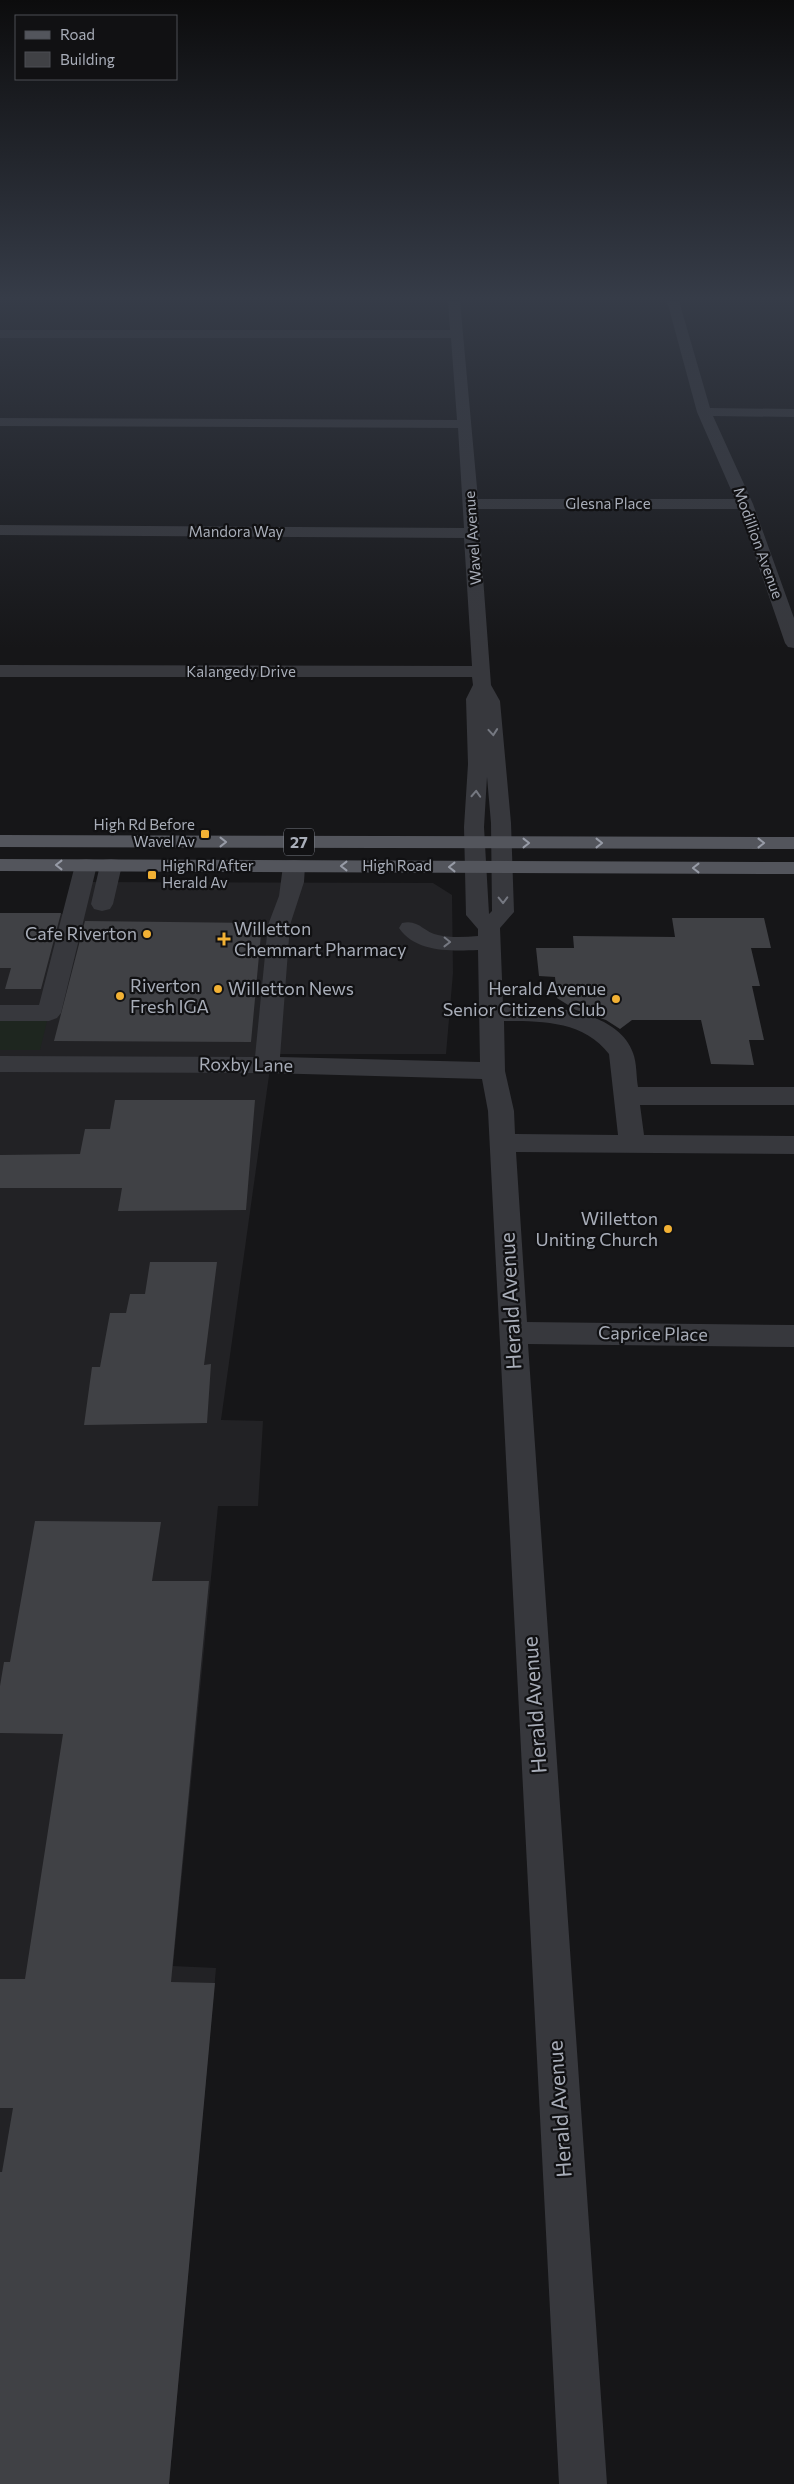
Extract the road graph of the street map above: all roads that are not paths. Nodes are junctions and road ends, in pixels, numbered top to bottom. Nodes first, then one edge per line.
1 (464, 417) edge
2 (706, 417) edge
3 (0, 422) edge
4 (465, 424) junction
5 (471, 504) junction
6 (745, 504) junction
7 (0, 530) edge
8 (472, 533) junction
9 (794, 643) edge
10 (0, 671) edge
11 (482, 679) junction
12 (0, 842) edge
13 (475, 843) junction
14 (501, 843) junction
15 (794, 843) edge
16 (0, 865) edge
17 (86, 865) junction
18 (111, 865) junction
19 (294, 866) junction
20 (476, 867) junction
21 (502, 867) junction
22 (794, 868) edge
23 (102, 904) dead end
24 (410, 928) dead end
25 (489, 935) junction
26 (0, 1013) edge
27 (490, 1013) junction
28 (0, 1064) edge
29 (267, 1065) junction
30 (493, 1071) junction
31 (626, 1096) junction
32 (794, 1096) edge
33 (503, 1143) junction
34 (632, 1145) junction
35 (794, 1145) edge
36 (512, 1333) junction
37 (794, 1336) edge
38 (583, 2484) edge

1 - 4 street, Wavel Avenue
2 - 6 street, Modillion Avenue
3 - 4 street
4 - 5 street, Wavel Avenue
5 - 6 street, Glesna Place
5 - 8 street, Wavel Avenue
6 - 9 street, Modillion Avenue
7 - 8 street, Mandora Way
8 - 11 street, Wavel Avenue
10 - 11 street, Kalangedy Drive
13 -> 11 street, Wavel Avenue
11 -> 14 street, Wavel Avenue
12 -> 13 main road, High Road / 27
13 - 14 main road, High Road / 27
13 - 20 street
14 -> 15 main road, High Road / 27
14 - 21 street, Wavel Avenue
17 -> 16 main road, High Road / 27
17 - 18 main road, High Road / 27
17 - 26 street
18 - 19 main road, High Road / 27
18 - 23 street
20 -> 19 main road, High Road / 27
19 - 29 street
20 - 21 main road, High Road / 27
20 - 25 street
22 -> 21 main road, High Road / 27
21 -> 25 street
24 -> 25 street
25 - 27 street, Herald Avenue
27 - 30 street, Herald Avenue
27 - 31 street
28 - 29 street, Roxby Lane
29 - 30 street, Roxby Lane
30 - 33 street, Herald Avenue
31 - 32 street
31 - 34 street
33 - 34 street
33 - 36 street, Herald Avenue
34 - 35 street
36 - 37 street, Caprice Place
36 - 38 street, Herald Avenue

